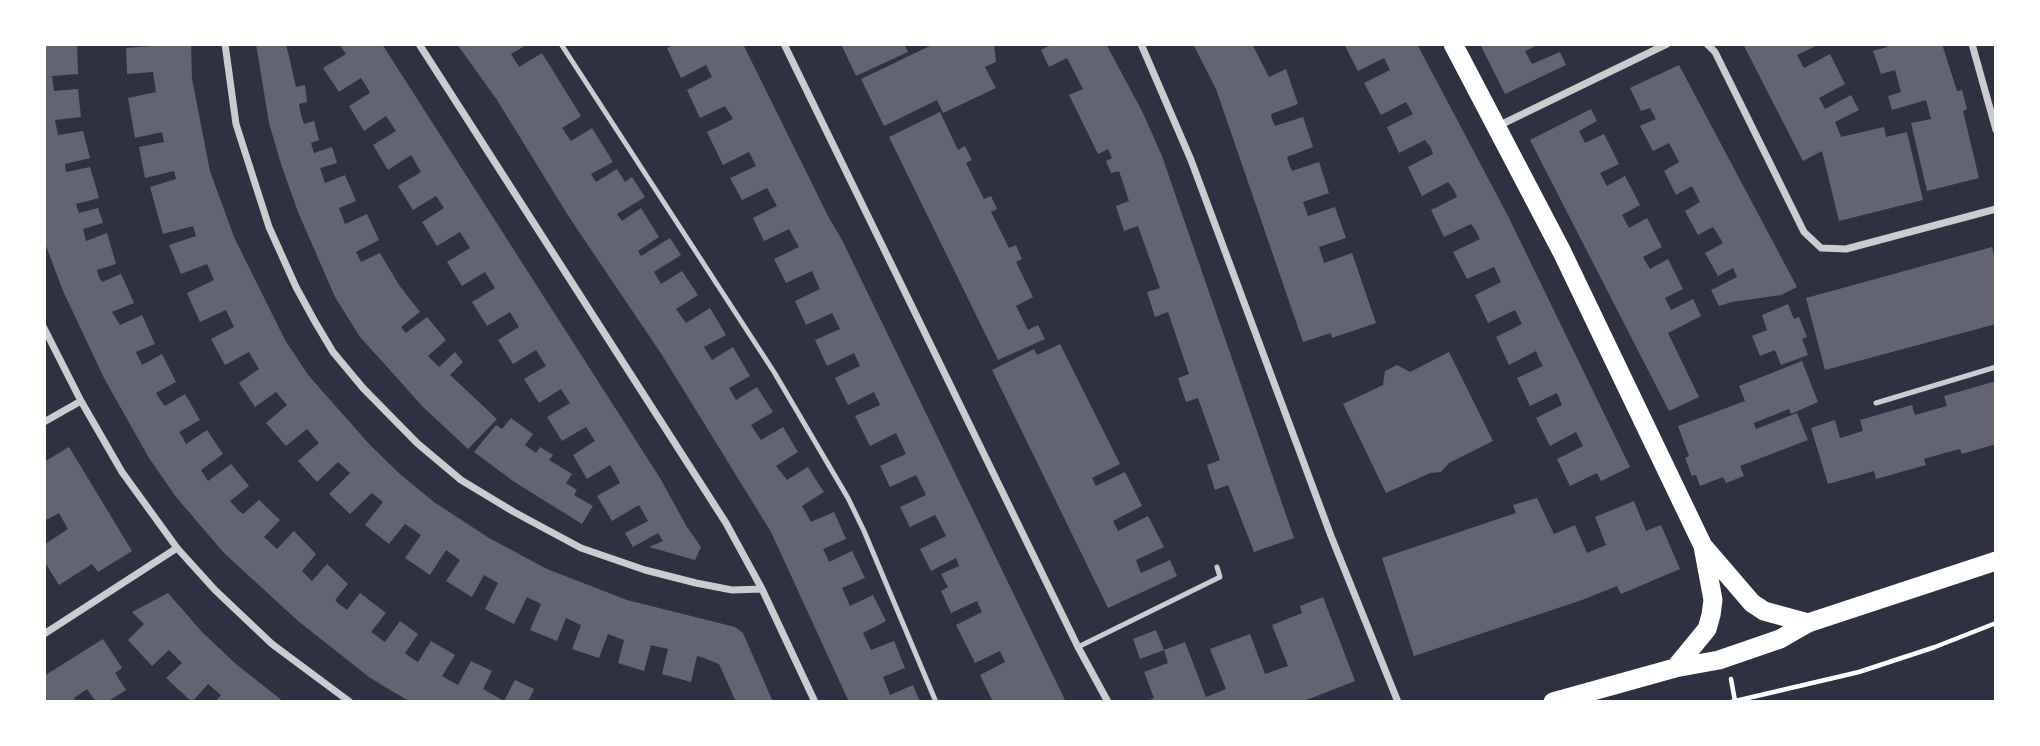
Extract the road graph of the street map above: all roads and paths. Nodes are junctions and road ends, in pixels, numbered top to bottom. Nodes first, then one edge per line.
1 (225, 44) edge
2 (419, 44) edge
3 (561, 44) edge
4 (784, 44) edge
5 (1141, 44) edge
6 (1452, 44) edge
7 (1667, 44) edge
8 (1707, 44) edge
9 (1972, 44) edge
10 (1497, 127) junction
11 (1996, 130) edge
12 (1996, 209) edge
13 (44, 328) edge
14 (1996, 367) edge
15 (81, 401) junction
16 (1876, 402) dead end
17 (44, 422) edge
18 (1703, 546) junction
19 (177, 548) junction
20 (1996, 561) edge
21 (1217, 566) dead end
22 (762, 589) junction
23 (1996, 623) edge
24 (1808, 624) junction
25 (44, 634) edge
26 (1078, 646) junction
27 (1675, 668) junction
28 (1731, 677) dead end
29 (350, 702) edge
30 (815, 702) edge
31 (936, 702) edge
32 (1108, 702) edge
33 (1398, 702) edge
34 (1553, 702) edge
35 (1734, 702) edge

1 - 22 street
2 - 22 street
3 - 31 lane
4 - 26 street
5 - 33 street
6 - 10 highway
7 - 10 street
8 - 12 street
9 - 11 street
10 - 18 highway
13 - 15 street
14 - 16 lane
15 - 17 street
15 - 19 street
18 - 24 highway
18 - 27 highway
19 - 25 street
19 - 29 street
20 - 24 highway
21 - 26 lane
22 - 30 street
23 - 35 path
24 - 27 highway
26 - 32 street
27 - 34 highway
28 - 35 path

